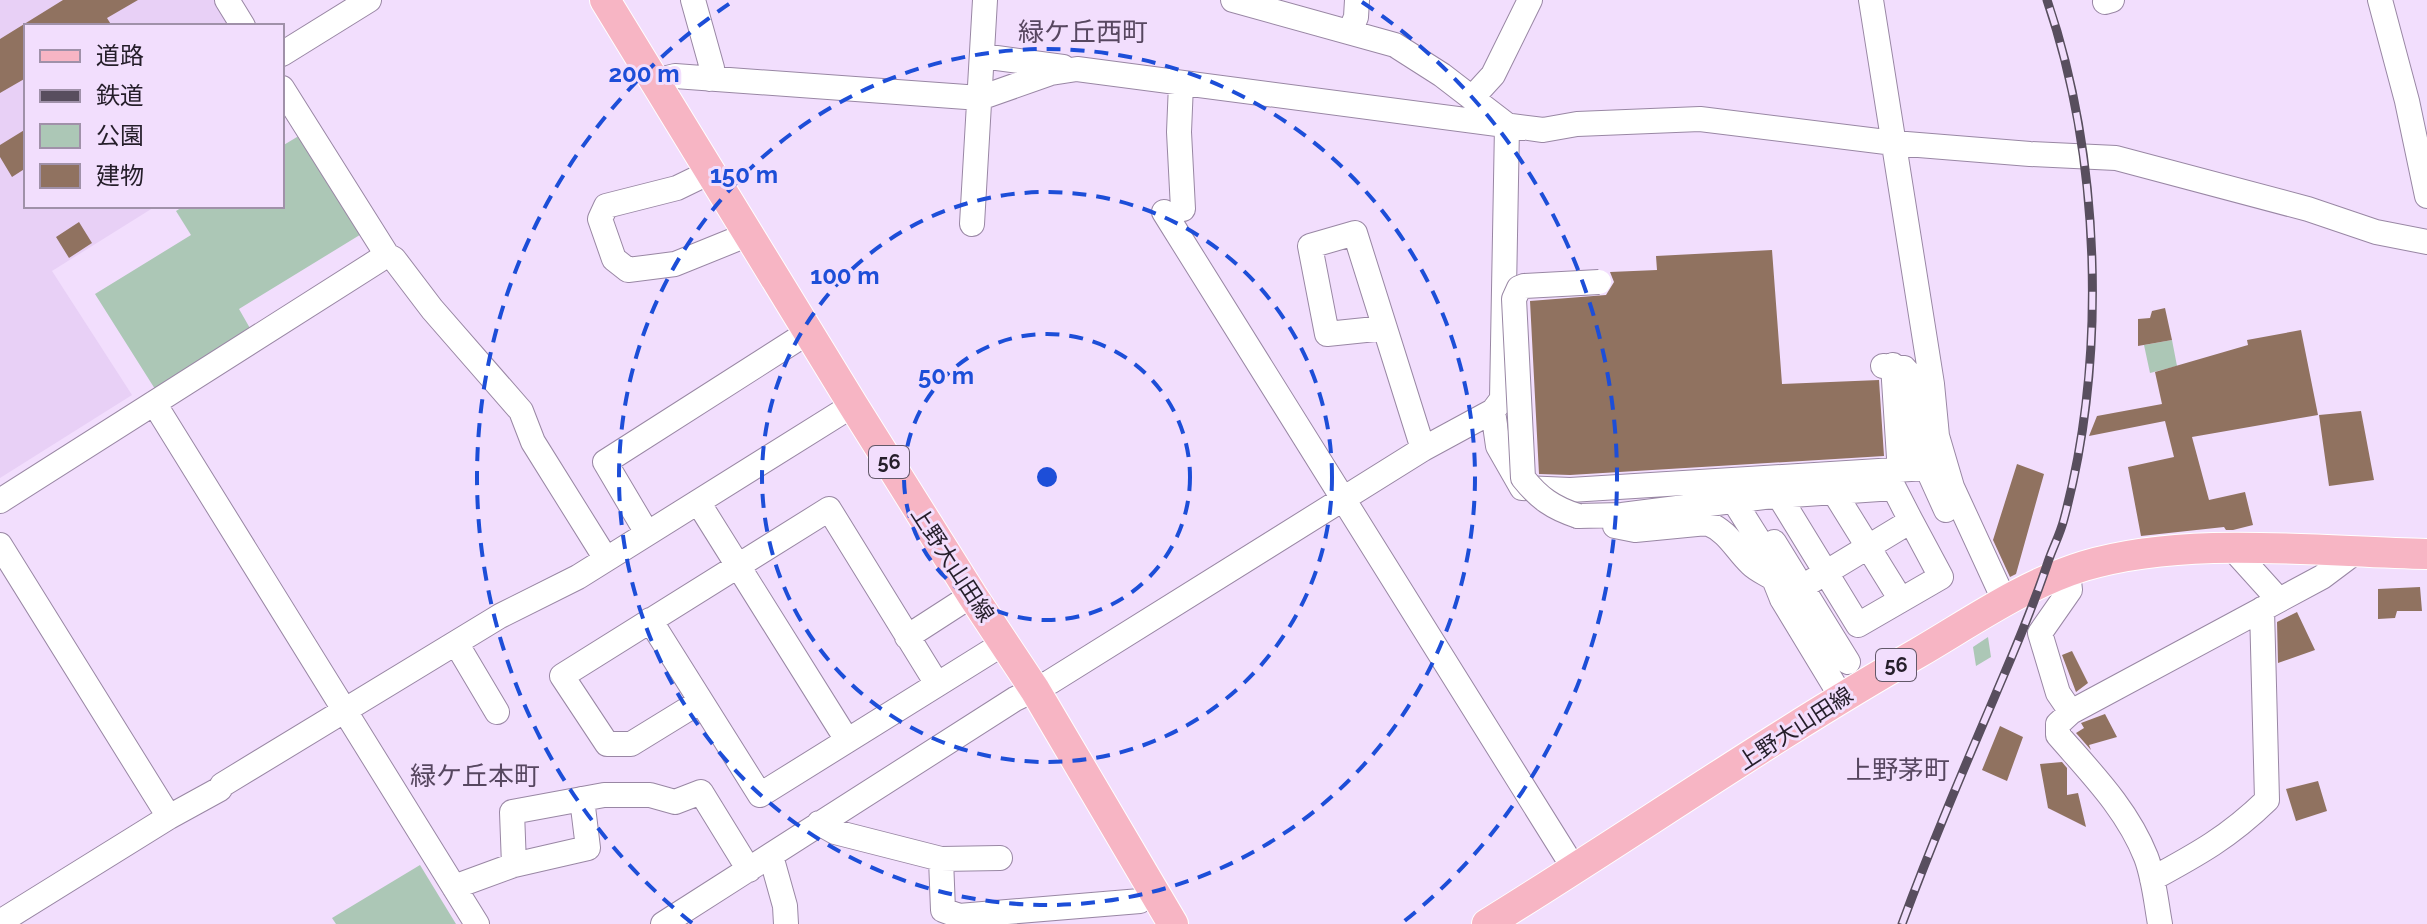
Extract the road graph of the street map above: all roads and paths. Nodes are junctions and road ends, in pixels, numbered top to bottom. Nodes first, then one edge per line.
1 (227, 0) edge
2 (369, 0) edge
3 (605, 0) edge
4 (693, 0) edge
5 (985, 0) edge
6 (1233, 0) edge
7 (1357, 0) edge
8 (1530, 0) edge
9 (1871, 0) edge
10 (2380, 0) edge
11 (242, 24) edge
12 (1350, 32) junction
13 (284, 53) edge
14 (982, 56) junction
15 (1077, 69) junction
16 (709, 79) junction
17 (655, 81) junction
18 (1181, 84) junction
19 (284, 91) edge
20 (980, 98) junction
21 (1472, 98) junction
22 (1507, 126) junction
23 (1894, 143) junction
24 (710, 172) junction
25 (2427, 196) edge
26 (972, 224) dead end
27 (749, 234) junction
28 (2427, 242) edge
29 (387, 255) junction
30 (1599, 282) dead end
31 (1385, 328) dead end
32 (810, 331) junction
33 (154, 403) junction
34 (853, 405) junction
35 (1493, 411) junction
36 (1423, 449) junction
37 (1924, 463) junction
38 (1834, 492) junction
39 (1744, 496) junction
40 (1344, 499) junction
41 (0, 501) edge
42 (698, 502) junction
43 (1578, 516) junction
44 (1911, 521) junction
45 (647, 533) junction
46 (0, 545) edge
47 (1868, 546) junction
48 (2232, 548) junction
49 (2354, 553) junction
50 (2427, 554) edge
51 (606, 559) junction
52 (739, 565) junction
53 (2068, 572) junction
54 (1799, 583) junction
55 (972, 595) junction
56 (1994, 595) junction
57 (1901, 600) junction
58 (2271, 605) junction
59 (650, 620) junction
60 (907, 637) junction
61 (456, 643) junction
62 (1004, 643) junction
63 (1848, 662) dead end
64 (937, 684) junction
65 (1035, 690) junction
66 (1842, 698) junction
67 (701, 701) junction
68 (344, 711) junction
69 (497, 712) dead end
70 (2071, 712) junction
71 (847, 740) junction
72 (582, 799) junction
73 (169, 817) junction
74 (819, 823) junction
75 (771, 856) junction
76 (1000, 858) dead end
77 (941, 859) junction
78 (514, 865) junction
79 (749, 870) junction
80 (1575, 870) junction
81 (2152, 879) junction
82 (454, 887) junction
83 (1153, 891) junction
84 (785, 918) edge
85 (0, 922) edge
86 (477, 924) edge
87 (663, 924) edge
88 (1173, 924) edge
89 (1487, 924) edge
90 (2160, 924) edge

1 - 11 street
2 - 13 street
3 - 17 main road, 上野大山田線 / 56
4 - 16 street
5 - 14 street
6 - 12 street
7 - 12 street
8 - 21 street
9 - 23 street
10 - 25 street
12 - 21 street
14 - 15 street
14 - 20 street
15 - 18 street
15 - 20 street
16 - 17 street
16 - 20 street
17 - 24 main road, 上野大山田線 / 56
18 - 22 street
18 - 40 street
19 - 29 street
20 - 26 street
21 - 22 street
22 - 23 street
22 - 35 street
23 - 28 street
23 - 56 street
24 - 27 main road, 上野大山田線 / 56
24 - 27 street
27 - 32 main road, 上野大山田線 / 56
29 - 33 street
29 - 51 street
30 - 43 street, bridge
31 - 36 street
32 - 34 main road, 上野大山田線 / 56
32 - 45 street
33 - 41 street
33 - 68 street
34 - 42 street
34 - 55 main road, 上野大山田線 / 56
35 - 36 street
35 - 39 street
36 - 40 street
37 - 37 street
37 - 39 street
37 - 56 street
38 - 39 street
38 - 44 street
38 - 47 street
39 - 43 street
39 - 54 street
40 - 65 street
40 - 80 street
42 - 45 street
42 - 52 street
43 - 54 street
44 - 47 street
44 - 57 street
45 - 51 street
46 - 73 street
47 - 54 street
47 - 57 street
48 - 49 main road, 上野大山田線 / 56
48 - 53 main road, 上野大山田線 / 56
48 - 58 street
49 - 50 main road, 56
49 - 58 street
51 - 61 street
52 - 59 street
52 - 60 street
52 - 71 street
53 - 56 main road, 上野大山田線 / 56
53 - 70 street
54 - 57 street
54 - 63 street
54 - 66 street
55 - 60 street
55 - 62 main road, 上野大山田線 / 56
56 - 66 main road, 上野大山田線 / 56
58 - 70 street
58 - 81 street
59 - 67 street
59 - 67 street
60 - 64 street
61 - 68 street
61 - 69 street
62 - 64 street
62 - 65 main road, 上野大山田線 / 56
64 - 71 street
65 - 74 street
65 - 83 main road, 上野大山田線 / 56
66 - 80 main road, 上野大山田線 / 56
67 - 71 street
68 - 73 street
68 - 82 street
70 - 81 street
72 - 78 street
72 - 78 street
72 - 79 street
73 - 85 street
74 - 75 street
74 - 77 street
75 - 79 street
75 - 84 street
76 - 77 street
77 - 83 street
78 - 82 street
79 - 87 street
80 - 89 main road, 上野大山田線 / 56
81 - 90 street
82 - 86 street
83 - 88 main road, 上野大山田線 / 56

